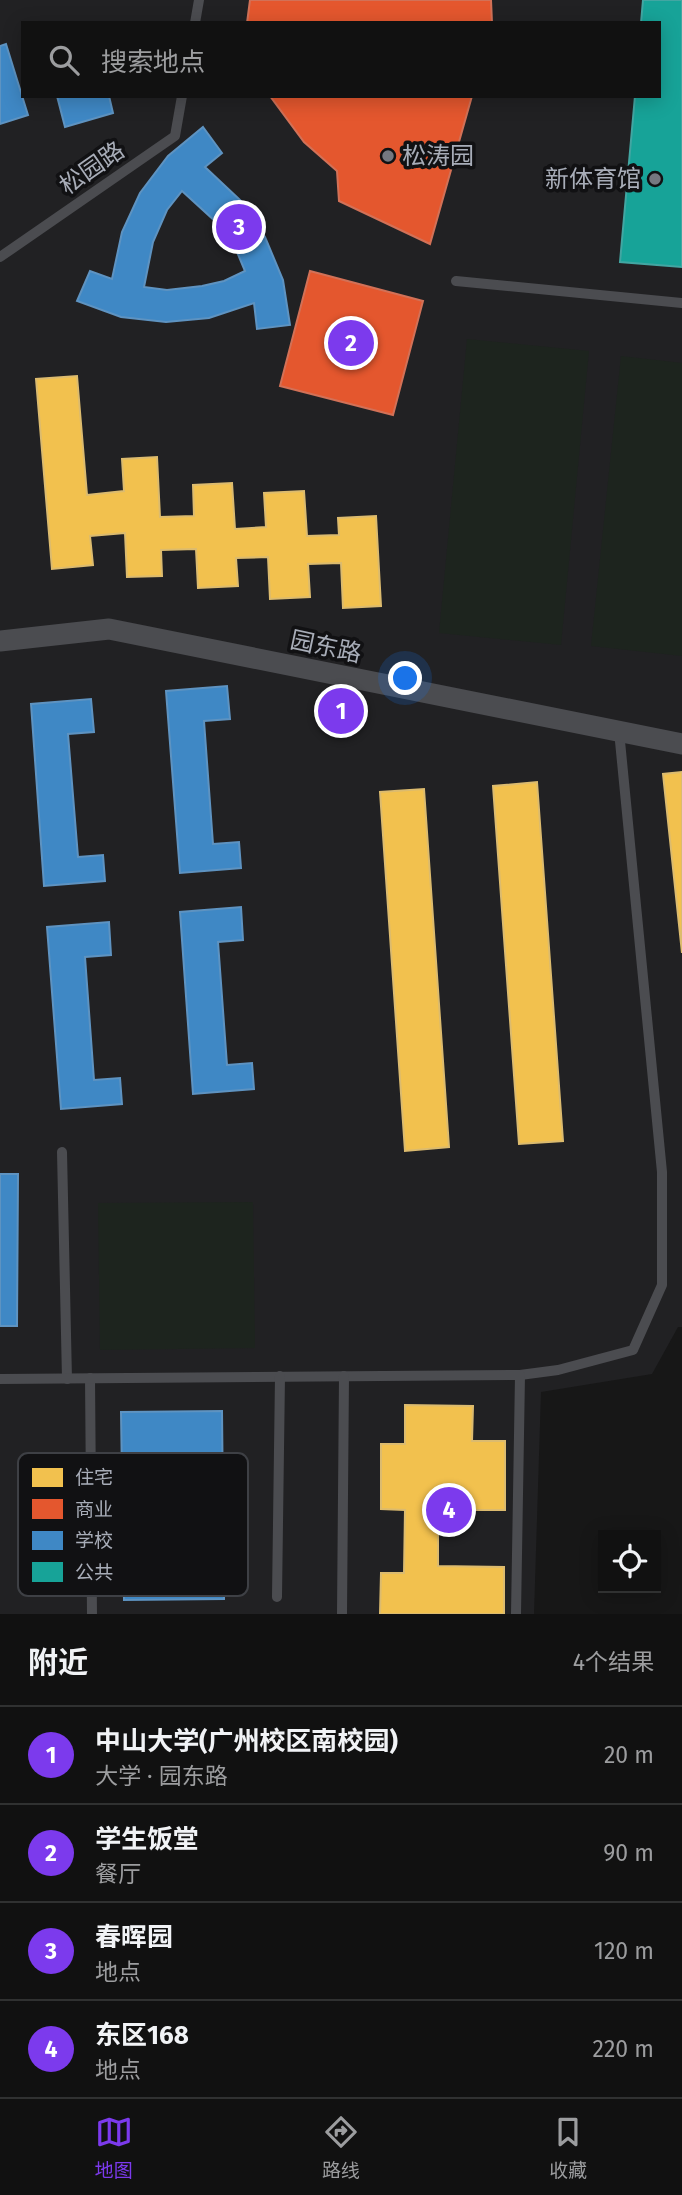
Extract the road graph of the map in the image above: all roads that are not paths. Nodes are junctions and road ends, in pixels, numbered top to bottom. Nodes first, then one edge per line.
1 (199, 0) edge
2 (195, 21) edge
3 (182, 98) edge
4 (0, 257) edge
5 (456, 281) dead end
6 (682, 303) edge
7 (0, 641) edge
8 (619, 731) junction
9 (682, 744) edge
10 (62, 1152) dead end
11 (520, 1375) junction
12 (280, 1376) junction
13 (344, 1376) junction
14 (90, 1378) junction
15 (68, 1379) junction
16 (0, 1380) edge
17 (91, 1453) edge
18 (92, 1596) edge
19 (278, 1597) dead end
20 (92, 1614) edge
21 (342, 1614) edge
22 (516, 1614) edge

1 - 2 lane
3 - 4 lane, 松园路
5 - 6 lane
7 - 8 street, 园东路
8 - 9 street, 园东路
8 - 11 lane
10 - 15 lane
11 - 13 lane
11 - 22 lane
12 - 13 lane
12 - 14 lane
12 - 19 lane
13 - 21 lane
14 - 15 lane
14 - 17 lane
15 - 16 lane
18 - 20 lane

